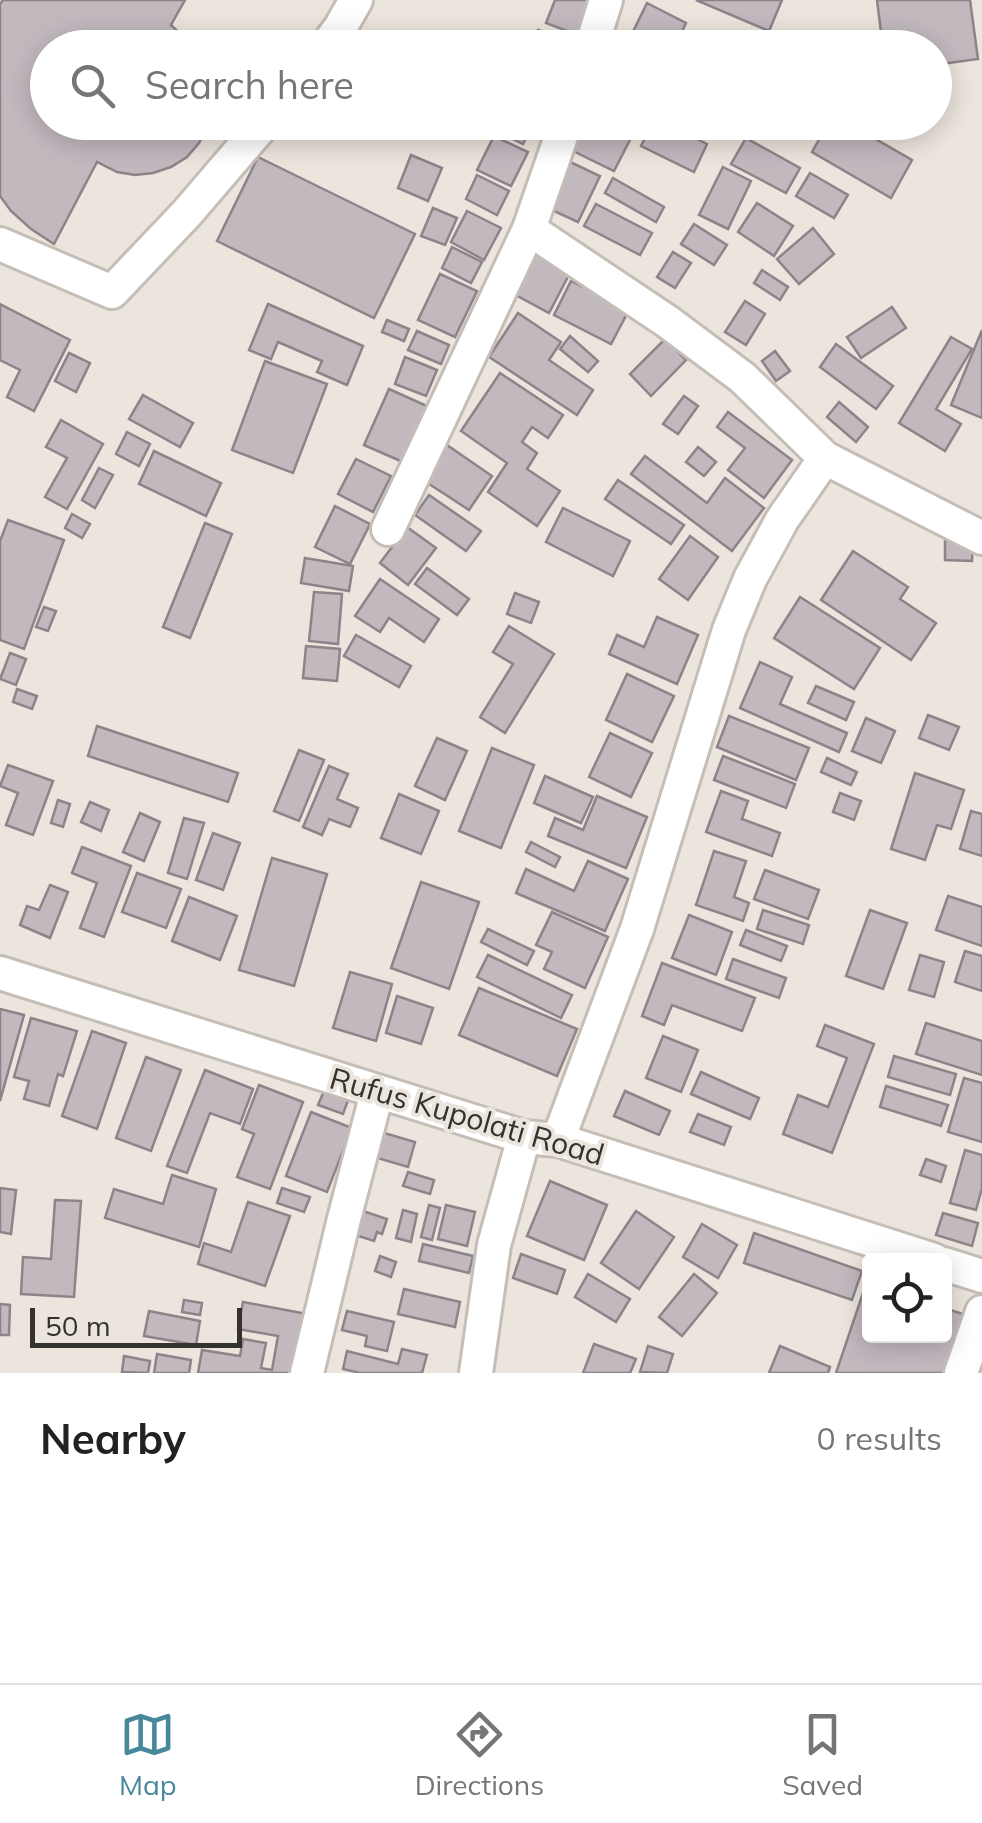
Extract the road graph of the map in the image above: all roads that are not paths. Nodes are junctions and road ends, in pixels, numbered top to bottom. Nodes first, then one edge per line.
1 (356, 0) edge
2 (606, 0) edge
3 (338, 30) edge
4 (597, 30) edge
5 (250, 140) edge
6 (560, 140) edge
7 (529, 229) junction
8 (0, 244) edge
9 (825, 458) junction
10 (388, 529) dead end
11 (982, 538) edge
12 (0, 973) edge
13 (377, 1092) junction
14 (524, 1136) junction
15 (558, 1140) junction
16 (912, 1253) edge
17 (952, 1267) edge
18 (982, 1276) edge
19 (982, 1312) edge
20 (307, 1373) edge
21 (476, 1373) edge
22 (960, 1373) edge

1 - 3 street
2 - 4 street
5 - 8 street
6 - 7 street
7 - 9 street
7 - 10 street
9 - 11 street
9 - 15 street
12 - 13 street, Rufus Kupolati Road
13 - 14 street, Rufus Kupolati Road
13 - 20 street
14 - 15 street, Rufus Kupolati Road
14 - 21 street
15 - 16 street, Rufus Kupolati Road
17 - 18 street
19 - 22 street

